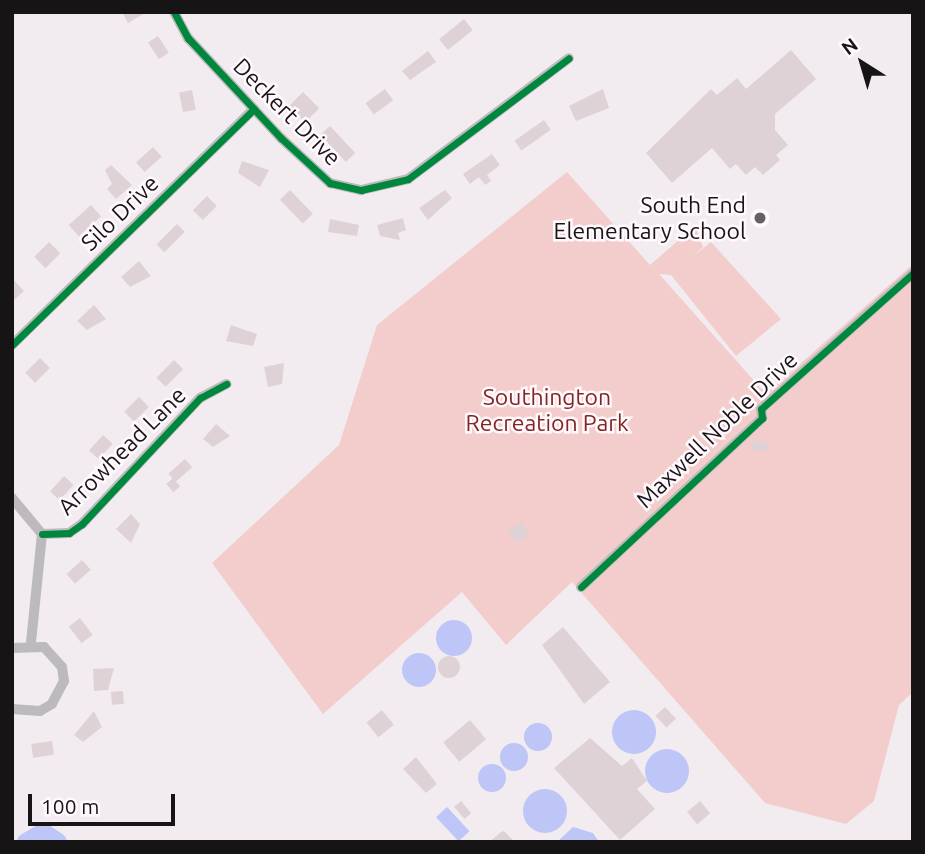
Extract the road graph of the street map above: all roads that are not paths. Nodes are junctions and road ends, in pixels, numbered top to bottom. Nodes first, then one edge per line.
1 (174, 12) edge
2 (569, 58) dead end
3 (254, 109) junction
4 (913, 274) edge
5 (12, 345) edge
6 (226, 384) dead end
7 (12, 498) edge
8 (42, 534) junction
9 (581, 587) dead end
10 (31, 643) junction
11 (12, 648) edge
12 (12, 709) edge

1 - 3 street, Deckert Drive
2 - 3 street, Deckert Drive
3 - 5 street, Silo Drive
4 - 9 street, Maxwell Noble Drive
6 - 8 street, Arrowhead Lane
7 - 8 street
8 - 10 street
10 - 11 street
10 - 12 street

